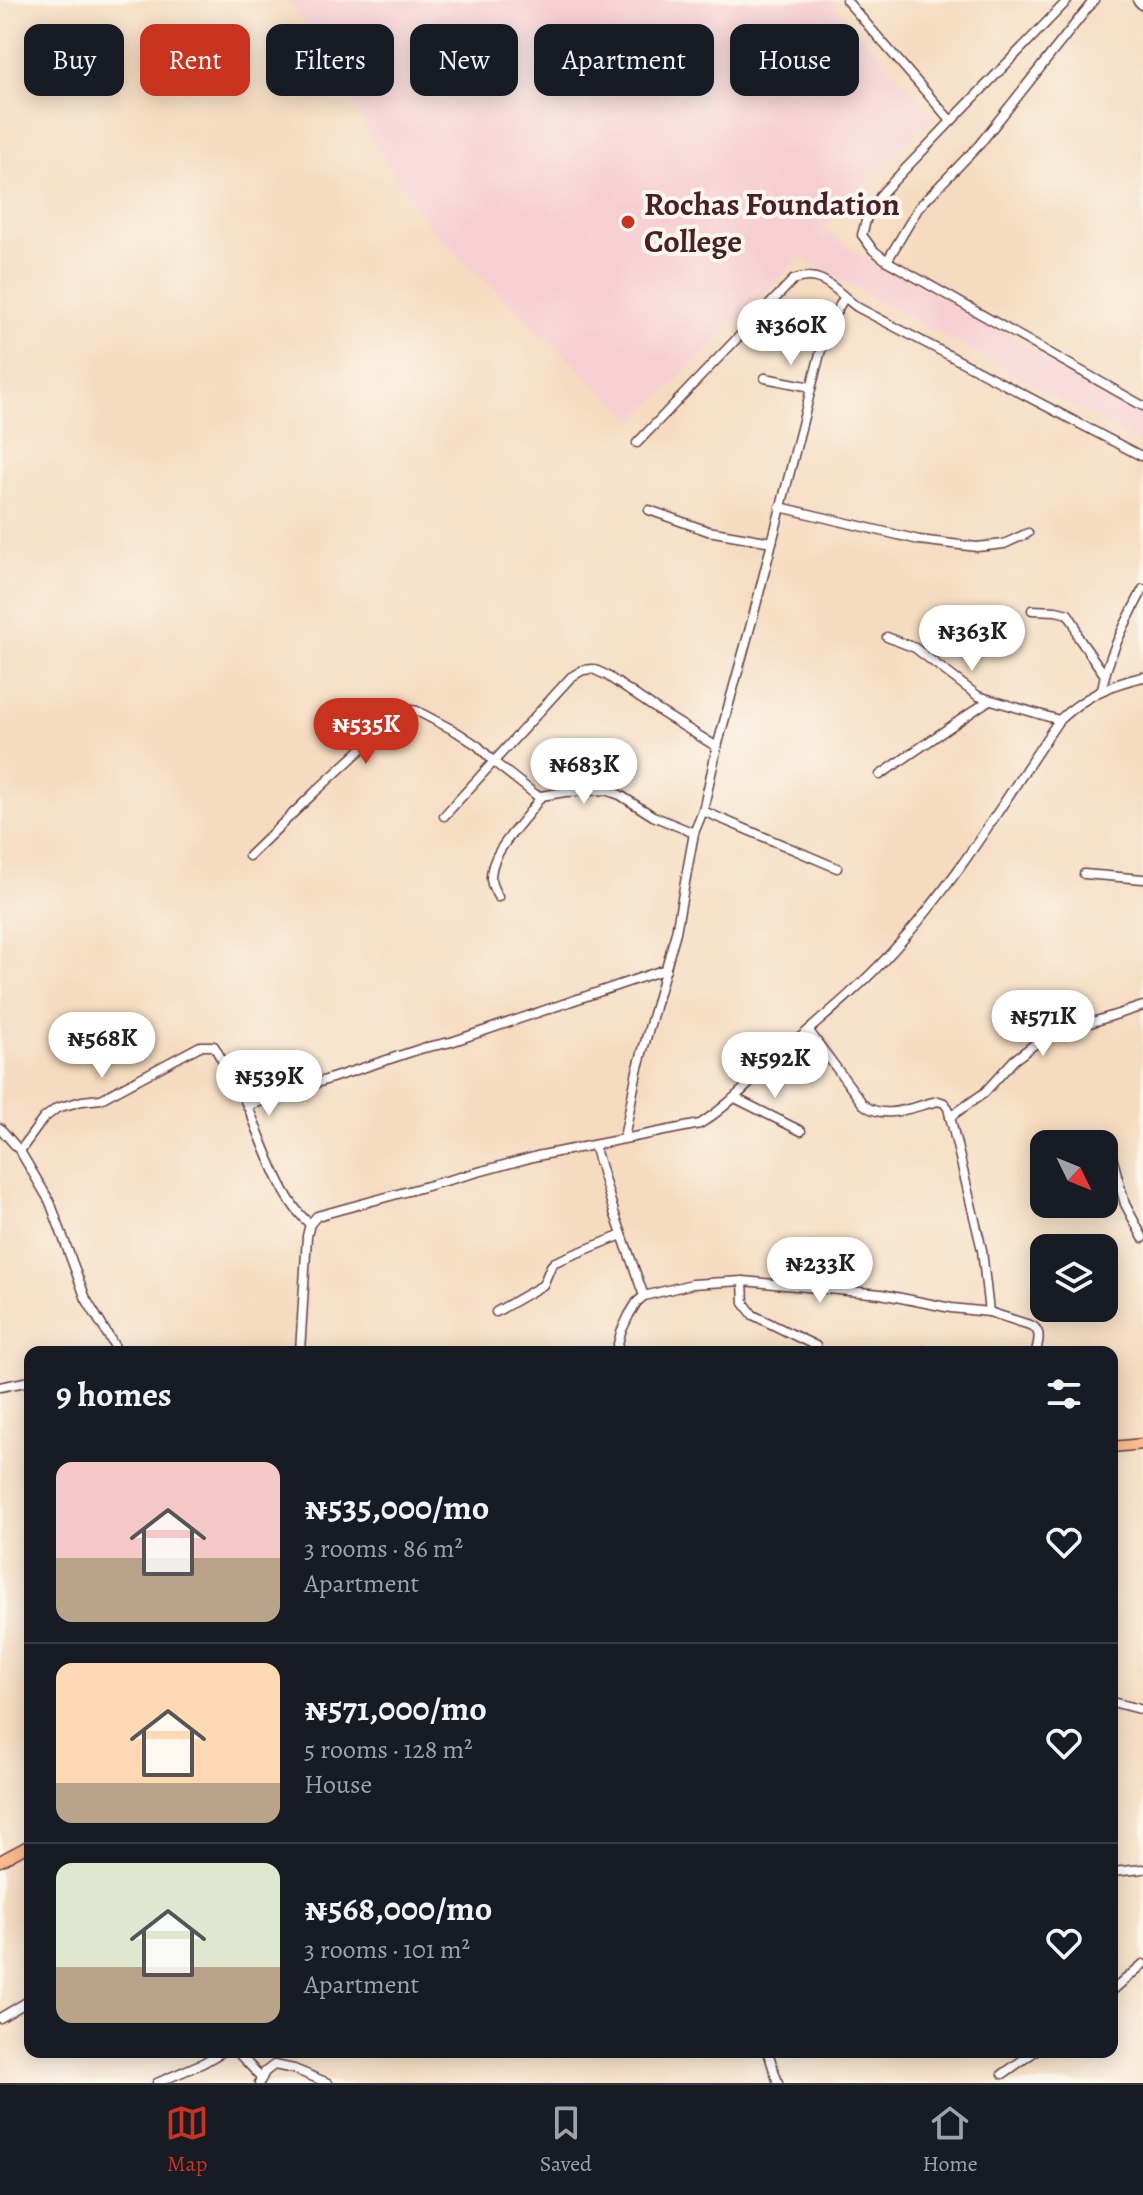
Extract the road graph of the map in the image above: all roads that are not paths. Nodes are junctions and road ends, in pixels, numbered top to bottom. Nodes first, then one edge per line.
1 (846, 0) edge
2 (1068, 0) edge
3 (1094, 0) edge
4 (1137, 0) edge
5 (1143, 6) edge
6 (951, 121) junction
7 (887, 261) junction
8 (844, 298) junction
9 (765, 378) dead end
10 (811, 387) junction
11 (1143, 406) edge
12 (637, 443) dead end
13 (1143, 457) edge
14 (780, 507) junction
15 (649, 510) dead end
16 (1028, 533) dead end
17 (772, 542) junction
18 (1143, 589) edge
19 (1032, 610) dead end
20 (887, 637) dead end
21 (1104, 674) junction
22 (1143, 677) edge
23 (1102, 689) junction
24 (988, 701) junction
25 (1059, 720) junction
26 (717, 747) junction
27 (494, 762) junction
28 (880, 775) dead end
29 (541, 796) junction
30 (703, 811) junction
31 (444, 816) dead end
32 (694, 833) junction
33 (249, 856) dead end
34 (837, 868) dead end
35 (1084, 874) dead end
36 (1143, 879) edge
37 (498, 897) dead end
38 (666, 969) junction
39 (1143, 1006) edge
40 (809, 1031) junction
41 (735, 1098) junction
42 (247, 1106) junction
43 (950, 1117) junction
44 (0, 1128) edge
45 (801, 1131) dead end
46 (624, 1138) junction
47 (594, 1145) junction
48 (20, 1151) junction
49 (1118, 1178) edge
50 (310, 1224) junction
51 (622, 1235) junction
52 (1143, 1238) edge
53 (743, 1281) junction
54 (644, 1296) junction
55 (496, 1312) dead end
56 (989, 1312) junction
57 (113, 1346) edge
58 (300, 1346) edge
59 (618, 1346) edge
60 (816, 1346) dead end
61 (1037, 1346) edge
62 (24, 1382) edge
63 (0, 1387) edge
64 (1142, 1443) edge
65 (1118, 1446) edge
66 (1118, 1704) edge
67 (1143, 1710) edge
68 (24, 1850) edge
69 (0, 1861) edge
70 (1143, 1869) edge
71 (1118, 1871) edge
72 (1143, 1964) edge
73 (1118, 1986) edge
74 (24, 2004) edge
75 (0, 2018) edge
76 (212, 2058) edge
77 (242, 2058) edge
78 (770, 2058) edge
79 (1026, 2058) edge
80 (1003, 2074) dead end
81 (260, 2080) edge
82 (157, 2083) edge
83 (328, 2083) edge
84 (778, 2083) edge

1 - 6 street
2 - 6 street
3 - 7 street
4 - 5 street
6 - 7 street
7 - 11 street
8 - 10 street
8 - 12 street
8 - 13 street
9 - 10 street
10 - 14 street
14 - 16 street
14 - 17 street
15 - 17 street
17 - 26 street
18 - 21 street
19 - 21 street
20 - 24 street
21 - 23 street
22 - 23 street
23 - 25 street
24 - 25 street
24 - 28 street
25 - 40 street
26 - 27 street
26 - 30 street
27 - 29 street
27 - 31 street
27 - 33 street
29 - 32 street
29 - 37 street
30 - 32 street
30 - 34 street
32 - 38 street
35 - 36 street
38 - 42 street
38 - 46 street
39 - 43 street
40 - 41 street
40 - 43 street
41 - 45 street
41 - 46 street
42 - 48 street
42 - 50 street
43 - 56 street
44 - 48 street
46 - 47 street
47 - 50 street
47 - 51 street
48 - 57 street
49 - 52 street
50 - 58 street
51 - 54 street
51 - 55 street
53 - 54 street
53 - 56 street
53 - 60 street
54 - 59 street
56 - 61 street
62 - 63 street
64 - 65 main road
66 - 67 street
68 - 69 main road
70 - 71 street
72 - 73 street
74 - 75 street
76 - 82 street
77 - 81 street
78 - 84 street
79 - 80 street
81 - 83 street

